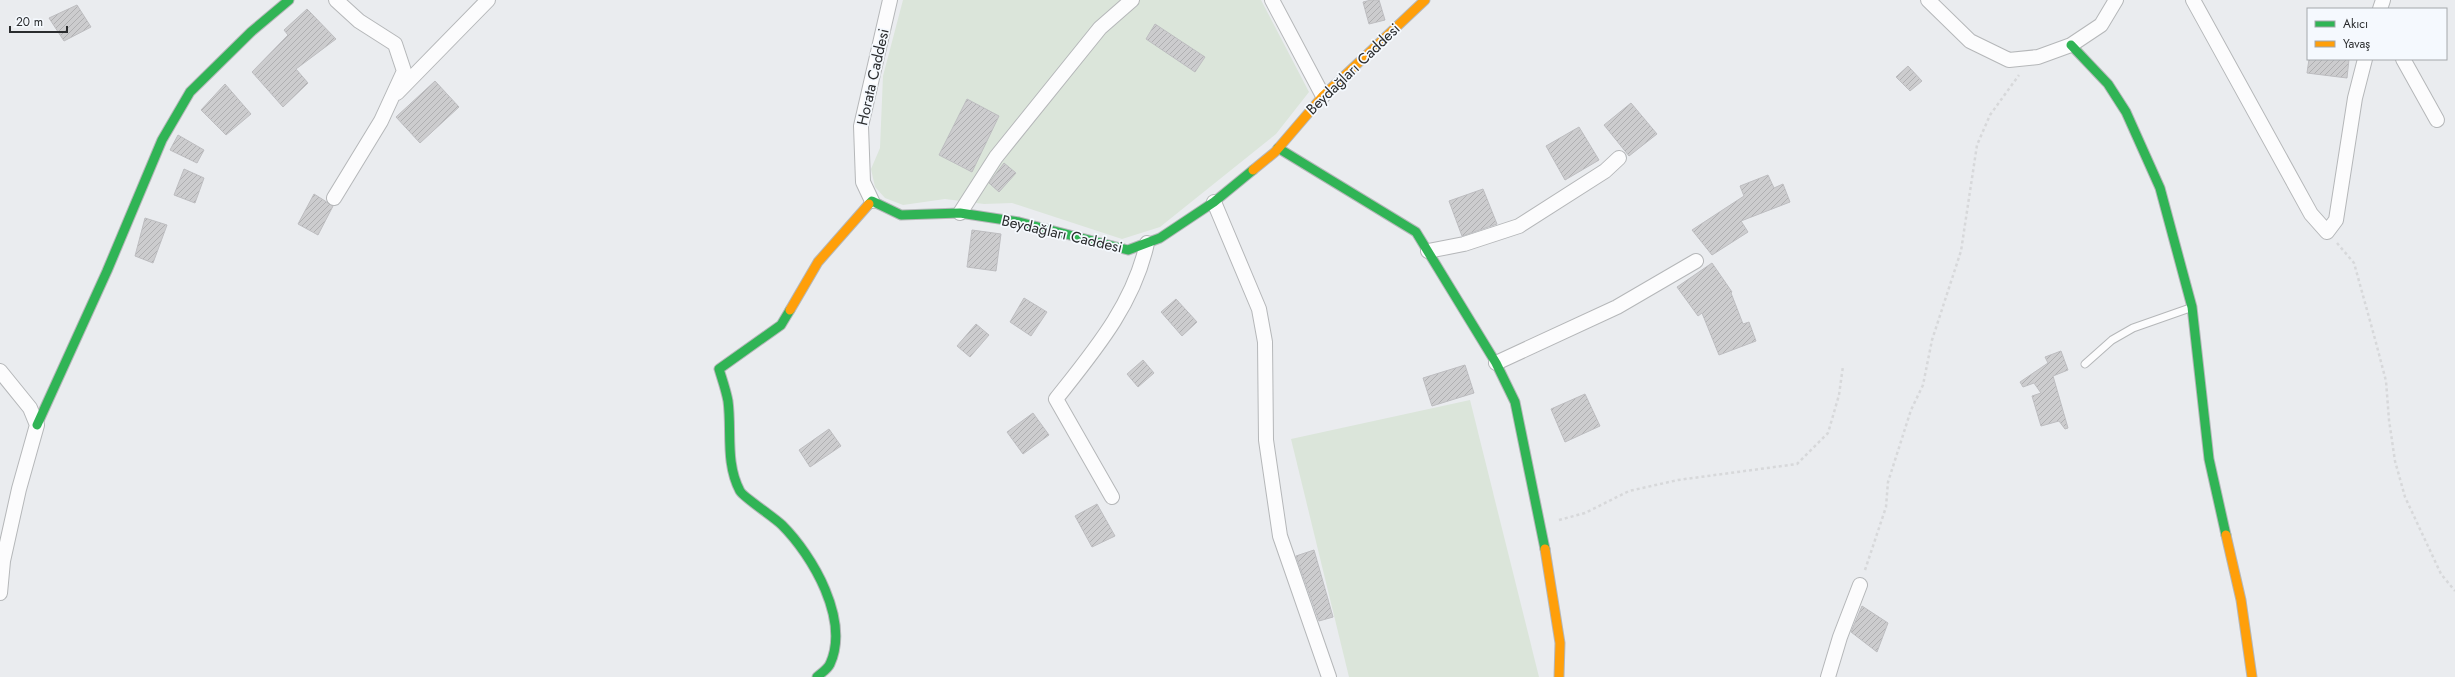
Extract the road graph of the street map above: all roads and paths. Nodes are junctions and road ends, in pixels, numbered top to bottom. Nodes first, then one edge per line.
1 (289, 0) edge
2 (336, 0) edge
3 (488, 0) edge
4 (890, 0) edge
5 (1132, 0) edge
6 (1272, 0) edge
7 (1425, 0) edge
8 (1928, 0) edge
9 (2116, 0) edge
10 (2193, 0) edge
11 (2071, 45) junction
12 (2022, 59) junction
13 (2365, 60) edge
14 (2404, 60) edge
15 (1323, 96) junction
16 (390, 100) junction
17 (2437, 120) dead end
18 (1278, 148) junction
19 (1619, 158) dead end
20 (334, 198) dead end
21 (872, 201) junction
22 (1214, 202) junction
23 (960, 213) junction
24 (2327, 232) junction
25 (1147, 243) junction
26 (1428, 251) junction
27 (1696, 261) dead end
28 (2192, 308) junction
29 (1496, 363) junction
30 (2084, 364) dead end
31 (1842, 366) dead end
32 (0, 372) edge
33 (37, 425) junction
34 (1112, 497) dead end
35 (1541, 524) junction
36 (1860, 585) joint
37 (2455, 590) edge
38 (0, 593) edge
39 (817, 677) edge
40 (1329, 677) edge
41 (1559, 677) edge
42 (1828, 677) edge
43 (2252, 677) edge

1 - 33 street
2 - 16 street
3 - 16 street
4 - 21 street, Horata Caddesi
5 - 23 street
6 - 15 street
7 - 15 street, Beydağları Caddesi
8 - 12 street
9 - 11 street
10 - 24 street
11 - 12 street
11 - 28 street
12 - 36 path
13 - 24 street
14 - 17 street
15 - 18 street, Beydağları Caddesi
16 - 20 street
18 - 22 street, Beydağları Caddesi
18 - 26 street
19 - 26 street
21 - 23 street, Beydağları Caddesi
21 - 39 street
22 - 25 street, Beydağları Caddesi
22 - 40 street
23 - 25 street, Beydağları Caddesi
24 - 37 path
25 - 34 street
26 - 29 street
27 - 29 street
28 - 30 lane
28 - 43 street
29 - 35 street
31 - 35 path
32 - 33 street
33 - 38 street
35 - 41 street
36 - 42 street

